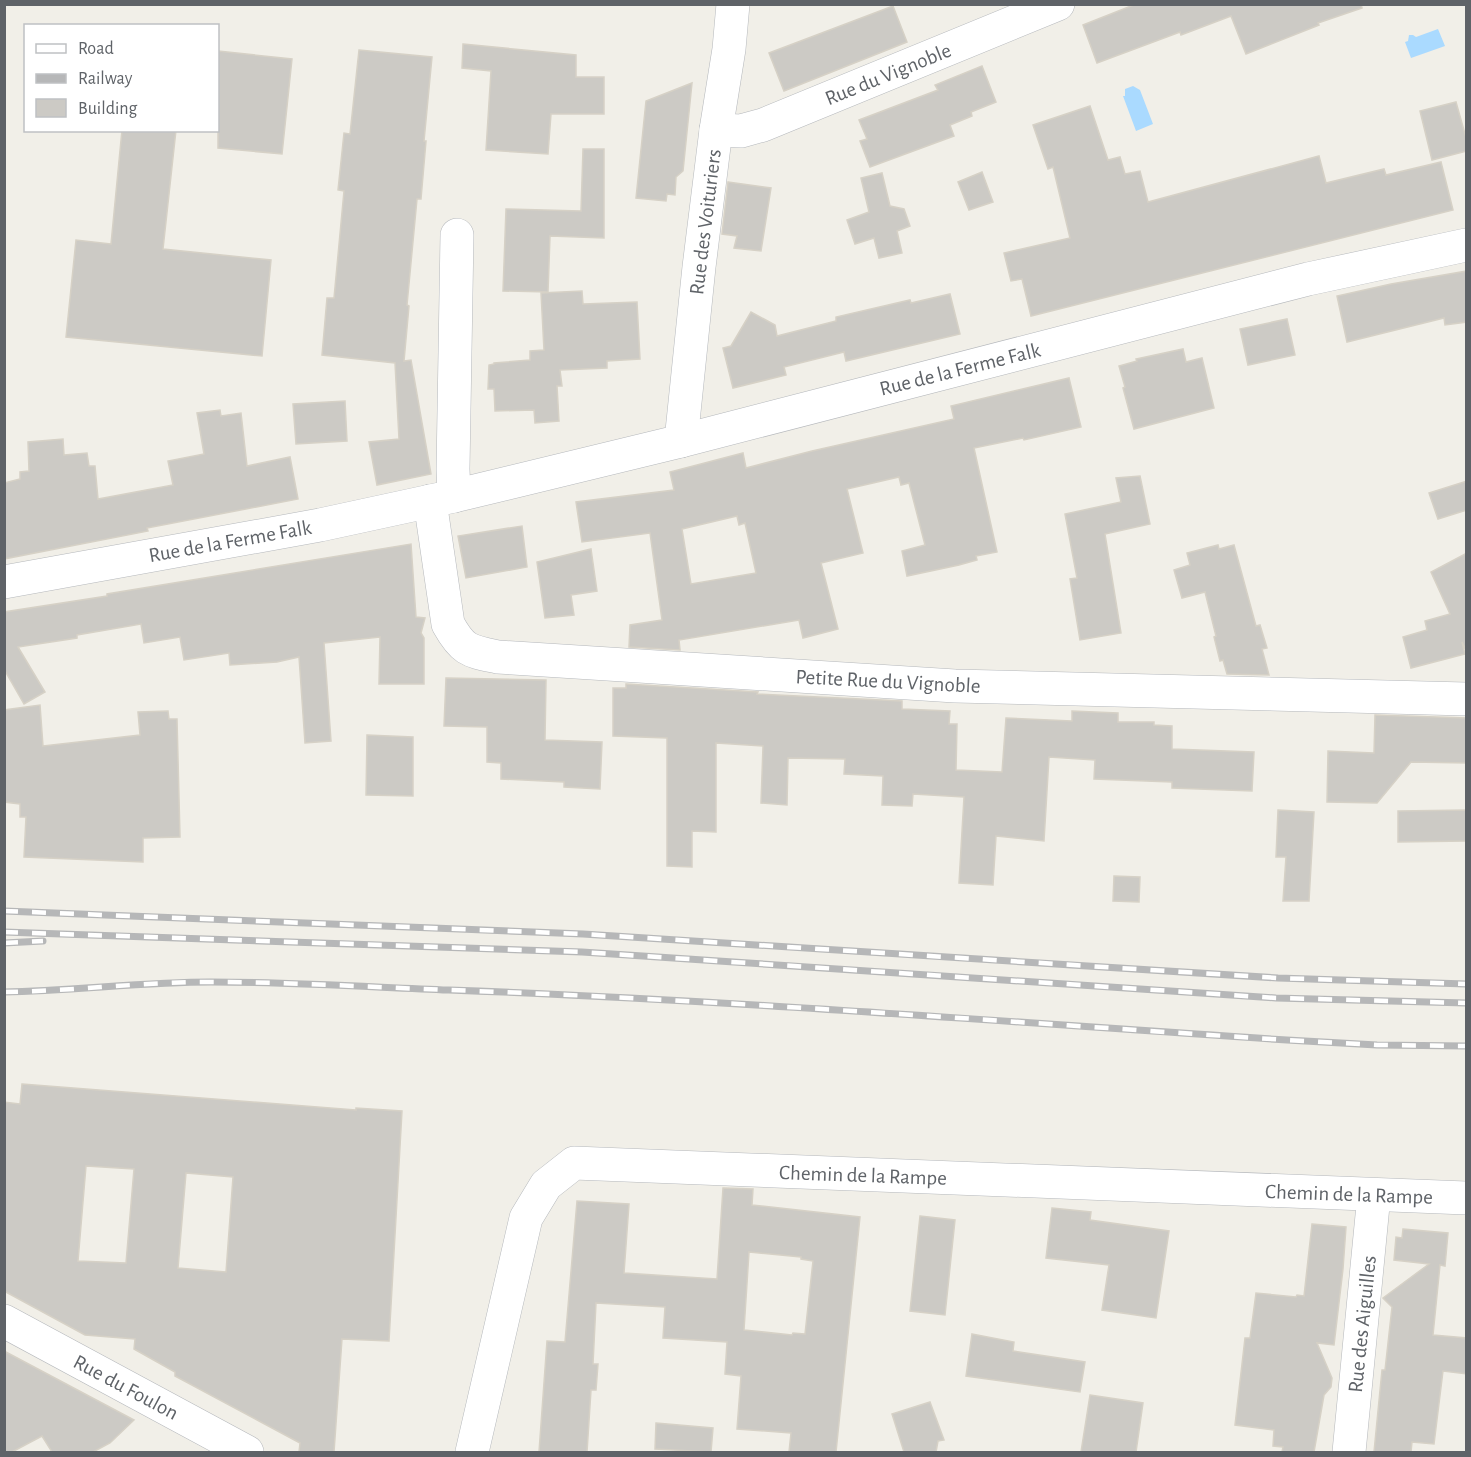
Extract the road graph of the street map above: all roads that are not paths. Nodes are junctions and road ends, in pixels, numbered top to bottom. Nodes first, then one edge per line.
1 (734, 4) edge
2 (1058, 4) edge
3 (716, 130) junction
4 (457, 235) dead end
5 (1467, 245) edge
6 (681, 441) junction
7 (442, 498) junction
8 (4, 582) edge
9 (1467, 699) edge
10 (1374, 1196) junction
11 (1467, 1198) edge
12 (4, 1321) edge
13 (247, 1452) edge
14 (472, 1452) edge
15 (1349, 1452) edge

1 - 3 street, Rue des Voituriers
2 - 3 street, Rue du Vignoble
3 - 6 street, Rue des Voituriers
4 - 7 street
5 - 6 street, Rue de la Ferme Falk
6 - 7 street, Rue de la Ferme Falk
7 - 8 street, Rue de la Ferme Falk
7 - 9 street, Petite Rue du Vignoble
10 - 11 street, Chemin de la Rampe
10 - 14 street, Chemin de la Rampe
10 - 15 street, Rue des Aiguilles
12 - 13 street, Rue du Foulon

